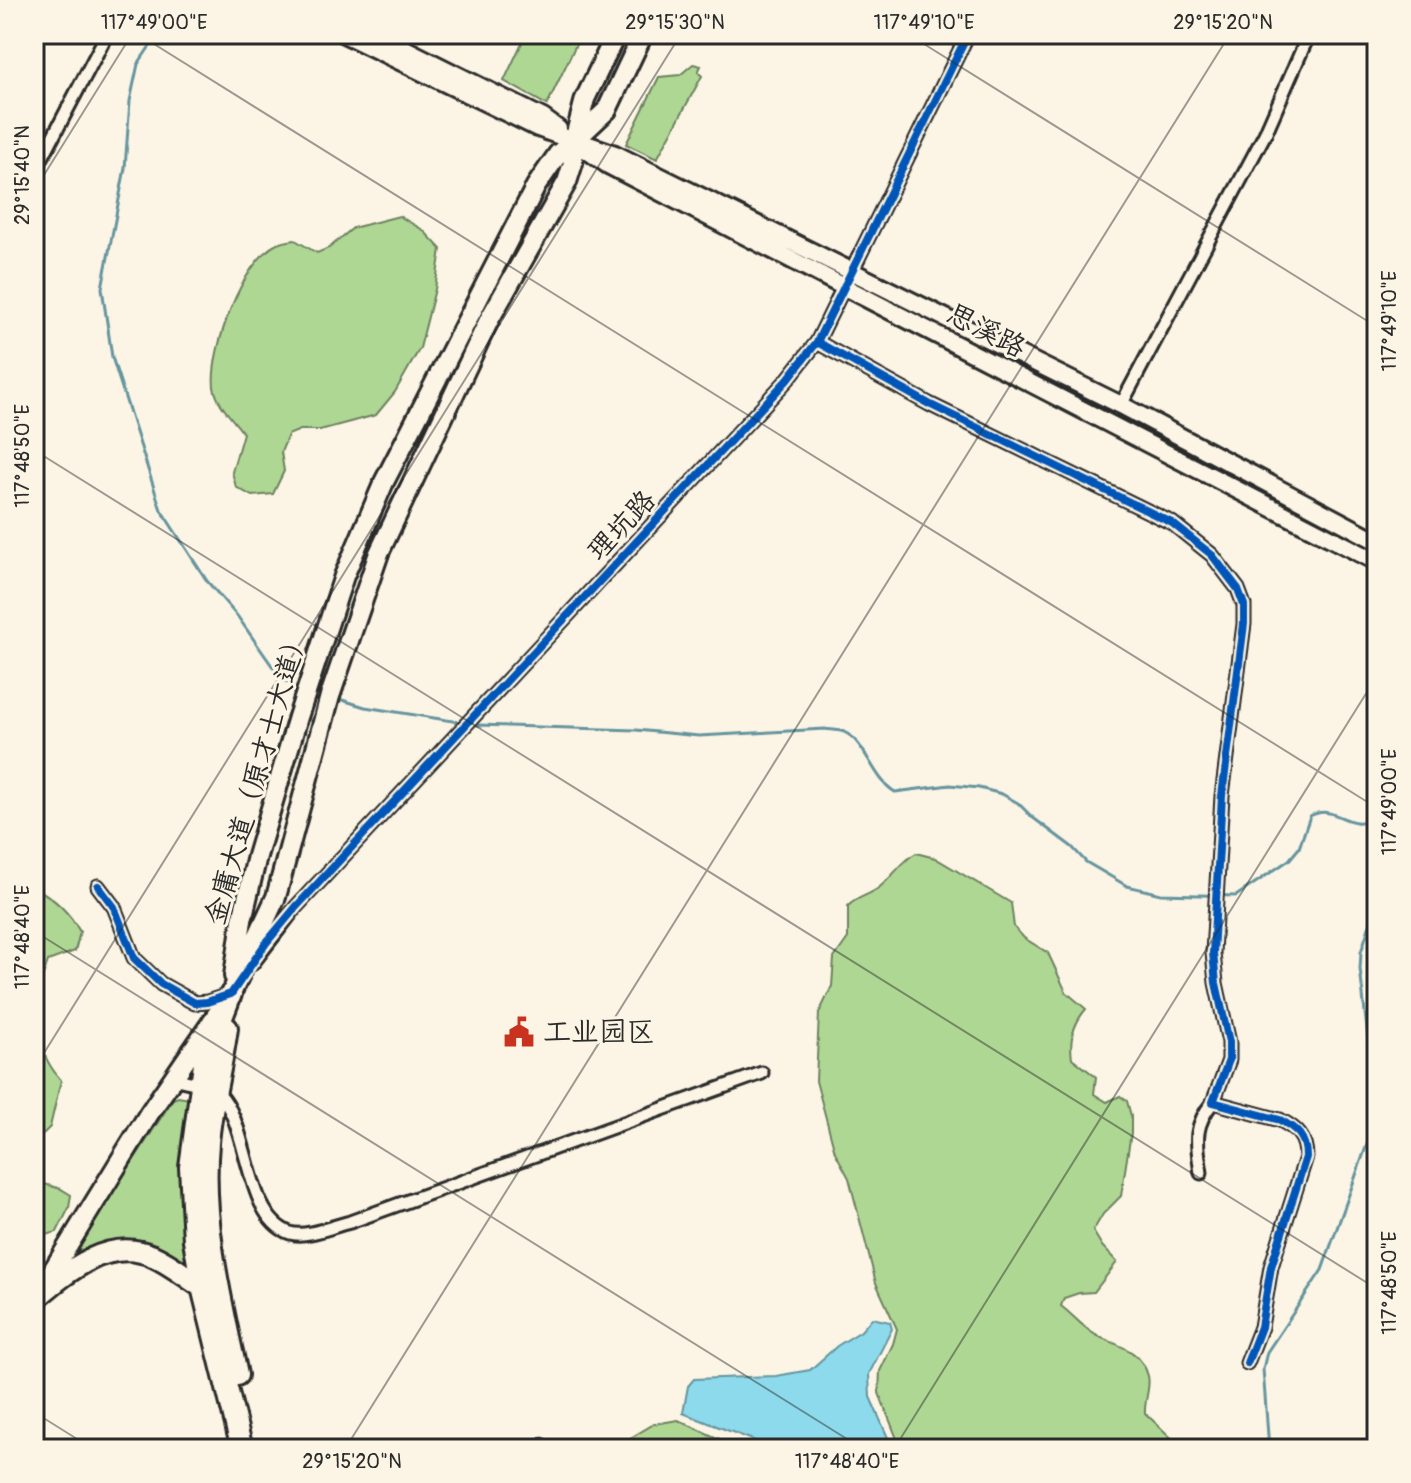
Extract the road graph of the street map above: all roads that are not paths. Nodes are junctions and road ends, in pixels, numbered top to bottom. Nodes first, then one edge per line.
1 (107, 34) edge
2 (344, 34) edge
3 (375, 34) edge
4 (616, 34) edge
5 (643, 34) edge
6 (968, 34) edge
7 (1309, 34) edge
8 (574, 141) junction
9 (34, 173) edge
10 (847, 280) junction
11 (817, 342) junction
12 (1121, 405) junction
13 (1377, 541) edge
14 (1377, 562) edge
15 (308, 693) junction
16 (329, 700) junction
17 (98, 886) dead end
18 (231, 994) junction
19 (762, 1073) dead end
20 (173, 1078) junction
21 (209, 1088) junction
22 (1213, 1102) junction
23 (1201, 1173) dead end
24 (202, 1287) junction
25 (34, 1300) edge
26 (1247, 1363) dead end
27 (242, 1449) edge
28 (256, 1449) edge

1 - 9 street
2 - 8 street, 思溪路
3 - 8 street, 思溪路
4 - 8 main road, 金庸大道（原才士大道）
5 - 8 main road, 金庸大道（原才士大道）
6 - 10 street, 理坑路
7 - 12 street
8 - 10 street, 思溪路
8 - 15 main road, 金庸大道（原才士大道）
8 - 16 main road, 金庸大道（原才士大道）
10 - 11 street, 理坑路
10 - 12 street, 思溪路
10 - 14 street, 思溪路
11 - 18 street, 理坑路
11 - 22 street
12 - 13 street, 思溪路
15 - 16 main road
15 - 18 main road, 金庸大道（原才士大道）
16 - 18 main road, 金庸大道（原才士大道）
17 - 18 street
18 - 20 main road
18 - 21 highway
19 - 21 street
20 - 21 street
20 - 25 main road
21 - 24 highway
21 - 28 highway
22 - 23 street
22 - 26 street
24 - 25 highway
24 - 27 highway

